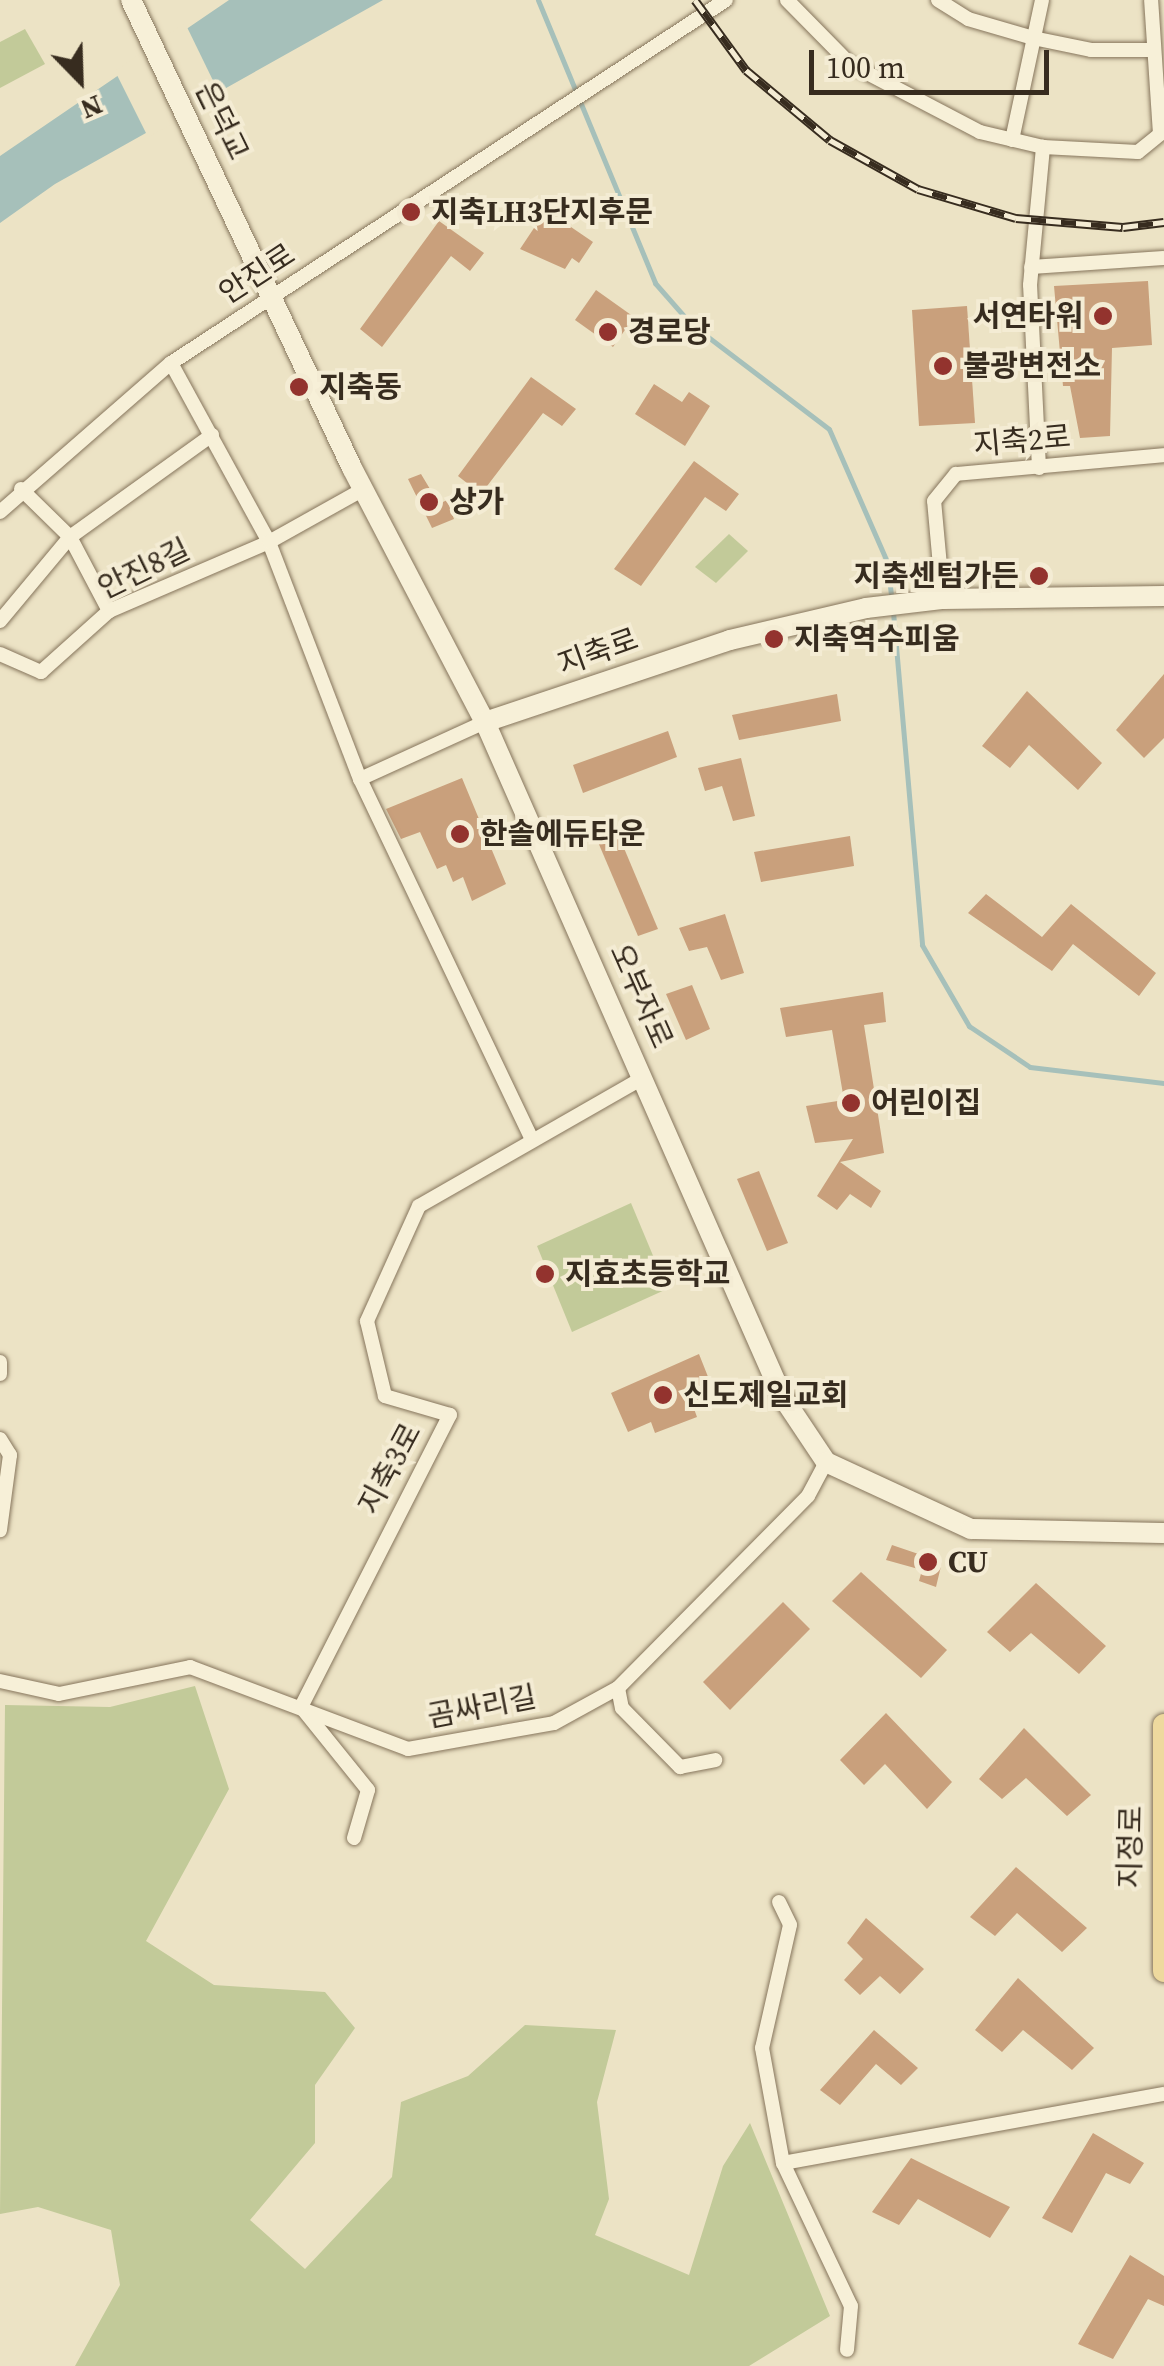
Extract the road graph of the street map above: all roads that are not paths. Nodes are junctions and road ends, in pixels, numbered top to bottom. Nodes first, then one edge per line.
1 (131, 0) edge
2 (726, 0) edge
3 (787, 0) edge
4 (938, 0) edge
5 (1042, 0) edge
6 (1150, 0) edge
7 (1033, 38) junction
8 (1154, 50) junction
9 (1012, 140) junction
10 (1042, 147) junction
11 (244, 237) joint
12 (1164, 258) edge
13 (1030, 267) junction
14 (272, 297) junction
15 (171, 363) junction
16 (212, 435) junction
17 (1164, 455) edge
18 (1039, 468) junction
19 (21, 489) junction
20 (364, 489) junction
21 (0, 512) edge
22 (70, 537) junction
23 (269, 542) junction
24 (1164, 596) edge
25 (943, 598) junction
26 (109, 611) junction
27 (0, 621) edge
28 (0, 654) edge
29 (485, 722) junction
30 (360, 778) junction
31 (644, 1078) junction
32 (531, 1138) junction
33 (0, 1362) edge
34 (0, 1374) edge
35 (0, 1439) edge
36 (826, 1462) junction
37 (0, 1530) edge
38 (1164, 1533) edge
39 (0, 1680) edge
40 (618, 1688) junction
41 (301, 1706) junction
42 (1164, 1725) edge
43 (715, 1760) dead end
44 (354, 1838) dead end
45 (779, 1902) dead end
46 (1164, 1971) edge
47 (1164, 2094) edge
48 (783, 2164) junction
49 (847, 2350) dead end

1 - 11 main road, 은덕교
2 - 14 street, 안진로
3 - 9 street
4 - 7 street
5 - 7 street
6 - 8 street
7 - 8 street
7 - 9 street
8 - 10 street
9 - 10 street
10 - 13 street
11 - 14 main road, 오부자로
12 - 13 street
13 - 18 street
14 - 15 street, 안진로
14 - 20 main road, 오부자로
15 - 16 street
15 - 19 street, 안진로
16 - 22 street, 안진8길
16 - 23 street
17 - 18 street, 지축2로
18 - 25 street, 지축2로
19 - 21 street, 안진로
19 - 22 street
20 - 23 street, 안진8길
20 - 29 main road, 오부자로
22 - 26 street
22 - 27 street, 안진8길
23 - 26 street, 안진8길
23 - 30 street
24 - 25 main road
25 - 29 main road, 지축로
26 - 28 street, 안진8길
29 - 30 street, 지축로
29 - 31 main road, 오부자로
30 - 32 street
31 - 32 street, 지축3로
31 - 36 main road, 오부자로
32 - 41 street, 지축3로
33 - 34 street
35 - 37 street
36 - 38 main road
36 - 40 street, 곰싸리길
39 - 41 street, 곰싸리길
40 - 41 street, 곰싸리길
40 - 43 street
41 - 44 street
42 - 46 main road, 지정로
45 - 48 street
47 - 48 street
48 - 49 street

